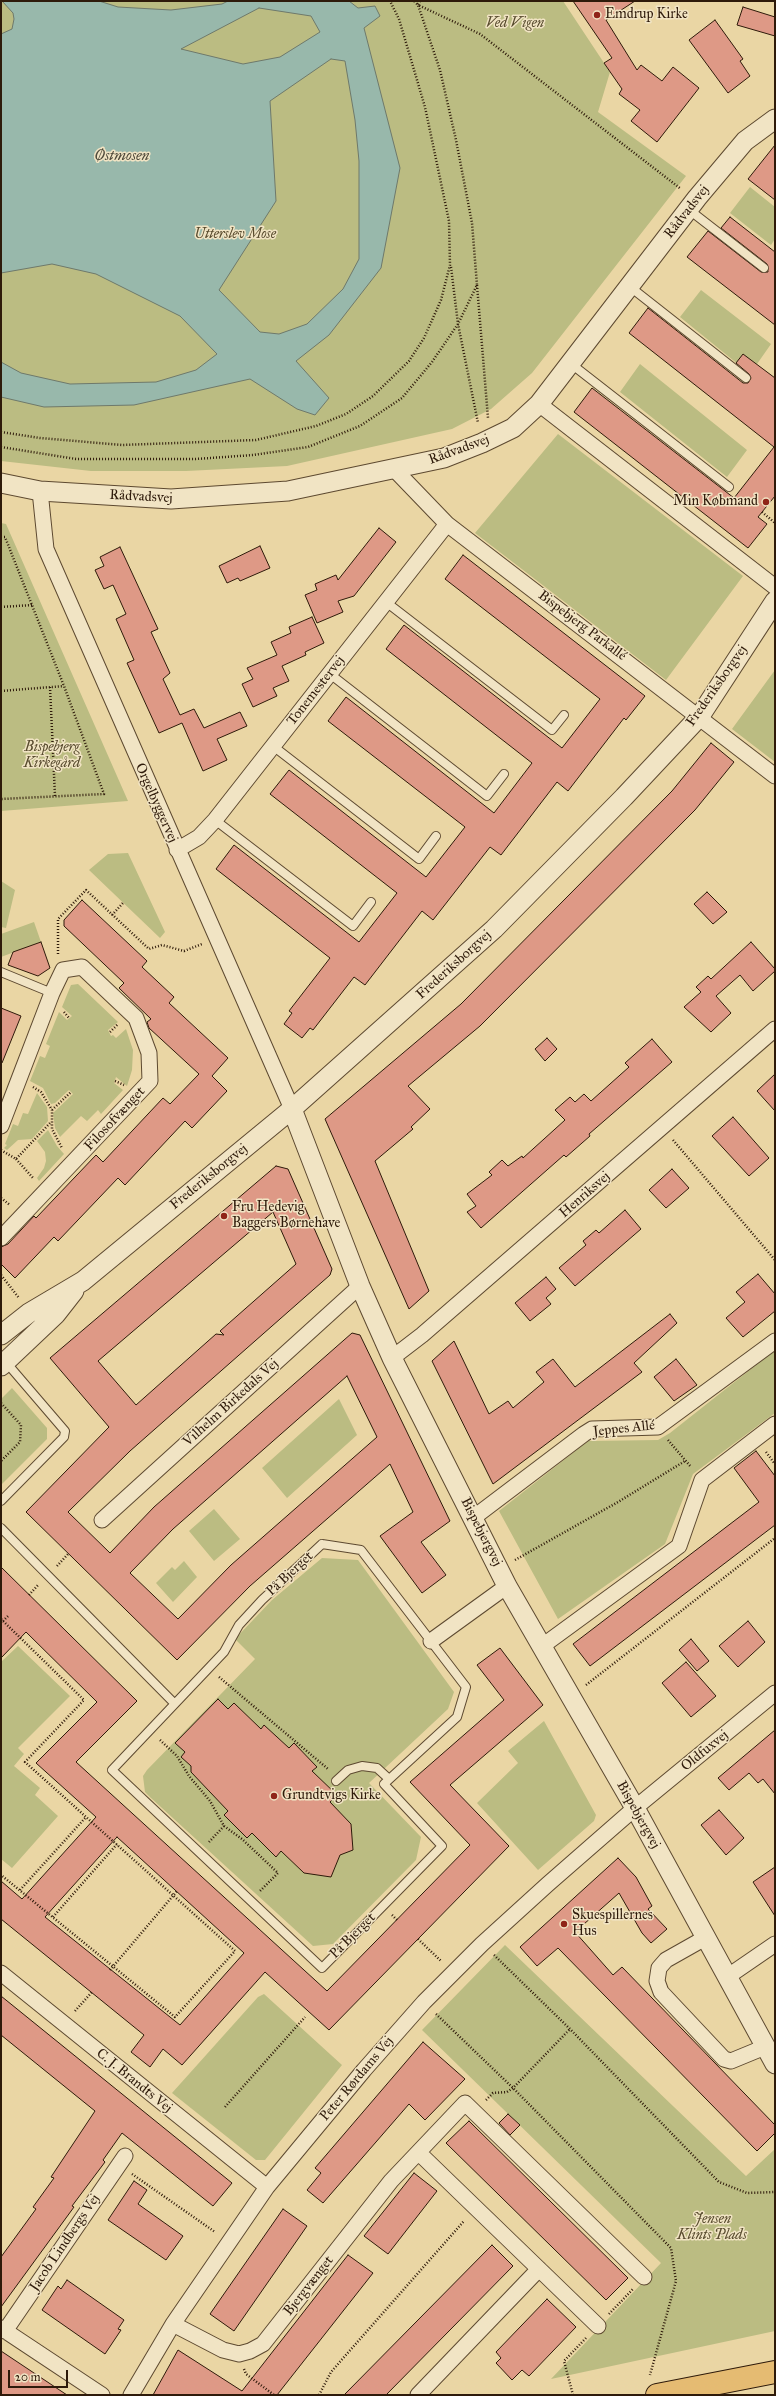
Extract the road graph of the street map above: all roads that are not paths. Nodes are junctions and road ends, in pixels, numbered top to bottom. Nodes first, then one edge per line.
1 (775, 119) edge
2 (692, 203) junction
3 (764, 268) dead end
4 (629, 286) junction
5 (570, 363) junction
6 (746, 378) dead end
7 (539, 404) junction
8 (396, 470) junction
9 (1, 483) edge
10 (729, 487) dead end
11 (40, 491) junction
12 (448, 524) junction
13 (775, 587) edge
14 (775, 600) edge
15 (386, 602) junction
16 (330, 674) junction
17 (564, 715) dead end
18 (700, 716) junction
19 (274, 746) junction
20 (504, 774) dead end
21 (775, 776) edge
22 (215, 820) junction
23 (436, 836) dead end
24 (177, 850) junction
25 (371, 902) dead end
26 (1, 972) edge
27 (52, 993) junction
28 (775, 1029) edge
29 (292, 1109) junction
30 (1, 1126) edge
31 (1, 1238) edge
32 (83, 1280) junction
33 (360, 1286) junction
34 (1, 1335) edge
35 (775, 1341) edge
36 (392, 1358) junction
37 (3, 1362) edge
38 (775, 1424) edge
39 (1, 1501) edge
40 (473, 1518) junction
41 (102, 1520) dead end
42 (1, 1528) edge
43 (508, 1586) junction
44 (431, 1641) junction
45 (540, 1647) junction
46 (775, 1693) edge
47 (174, 1703) junction
48 (389, 1779) junction
49 (336, 1781) road end
50 (635, 1808) junction
51 (705, 1938) junction
52 (775, 1944) edge
53 (1, 1973) edge
54 (727, 1977) junction
55 (765, 2047) junction
56 (775, 2064) edge
57 (419, 2153) junction
58 (122, 2160) road end
59 (267, 2187) junction
60 (539, 2269) junction
61 (644, 2277) dead end
62 (173, 2324) junction
63 (598, 2326) dead end
64 (3, 2329) edge
65 (775, 2372) edge
66 (653, 2387) edge
67 (102, 2395) edge
68 (131, 2395) edge
69 (418, 2395) edge

1 - 2 street, Rådvadsvej
2 - 3 lane
2 - 4 street, Rådvadsvej
4 - 5 street, Rådvadsvej
4 - 6 lane
5 - 7 street, Rådvadsvej
5 - 10 lane
7 - 8 street, Rådvadsvej
7 - 13 street
8 - 11 street, Rådvadsvej
8 - 12 street, Bispebjerg Parkallé
9 - 11 street, Rådvadsvej
11 - 24 street, Orgelbyggervej
12 - 15 street, Tonemestervej
12 - 18 street, Bispebjerg Parkallé
14 - 18 street, Frederiksborgvej
15 - 16 street, Tonemestervej
15 - 17 lane
16 - 19 street, Tonemestervej
16 - 20 lane
18 - 21 street, Bispebjerg Parkallé
18 - 29 street, Frederiksborgvej
19 - 22 street, Tonemestervej
19 - 23 lane
22 - 24 street, Tonemestervej
22 - 25 lane
24 - 29 street, Orgelbyggervej
26 - 27 lane
27 - 30 street
27 - 31 street, Filosofvænget
28 - 36 street, Henriksvej
29 - 32 street, Frederiksborgvej
29 - 33 street, Bispebjergvej
32 - 34 street, Frederiksborgvej
32 - 37 street, Frederiksborgvej
33 - 36 street, Bispebjergvej
33 - 41 street, Vilhelm Birkedals Vej
35 - 40 street, Jeppes Allé
36 - 40 street, Bispebjergvej
37 - 39 lane
38 - 45 street
40 - 43 street, Bispebjergvej
42 - 47 lane
43 - 44 street
43 - 45 street, Bispebjergvej
44 - 47 lane, På Bjerget
44 - 48 lane, På Bjerget
45 - 50 street, Bispebjergvej
46 - 50 street, Oldfuxvej
47 - 48 lane, På Bjerget
48 - 49 lane
50 - 51 street, Bispebjergvej
50 - 59 street, Peter Rørdams Vej
51 - 54 street, Bispebjergvej
51 - 55 street
52 - 54 street
53 - 59 street, C. J. Brandts Vej
54 - 55 street, Bispebjergvej
55 - 56 street, Bispebjergvej
57 - 60 street
57 - 61 street, Bjergvænget
57 - 62 street, Bjergvænget
58 - 64 street, Jacob Lindbergs Vej
59 - 62 street, Peter Rørdams Vej
60 - 63 street
60 - 69 street
62 - 68 street, Peter Rørdams Vej
64 - 67 street, Jacob Lindbergs Vej
65 - 66 main road

